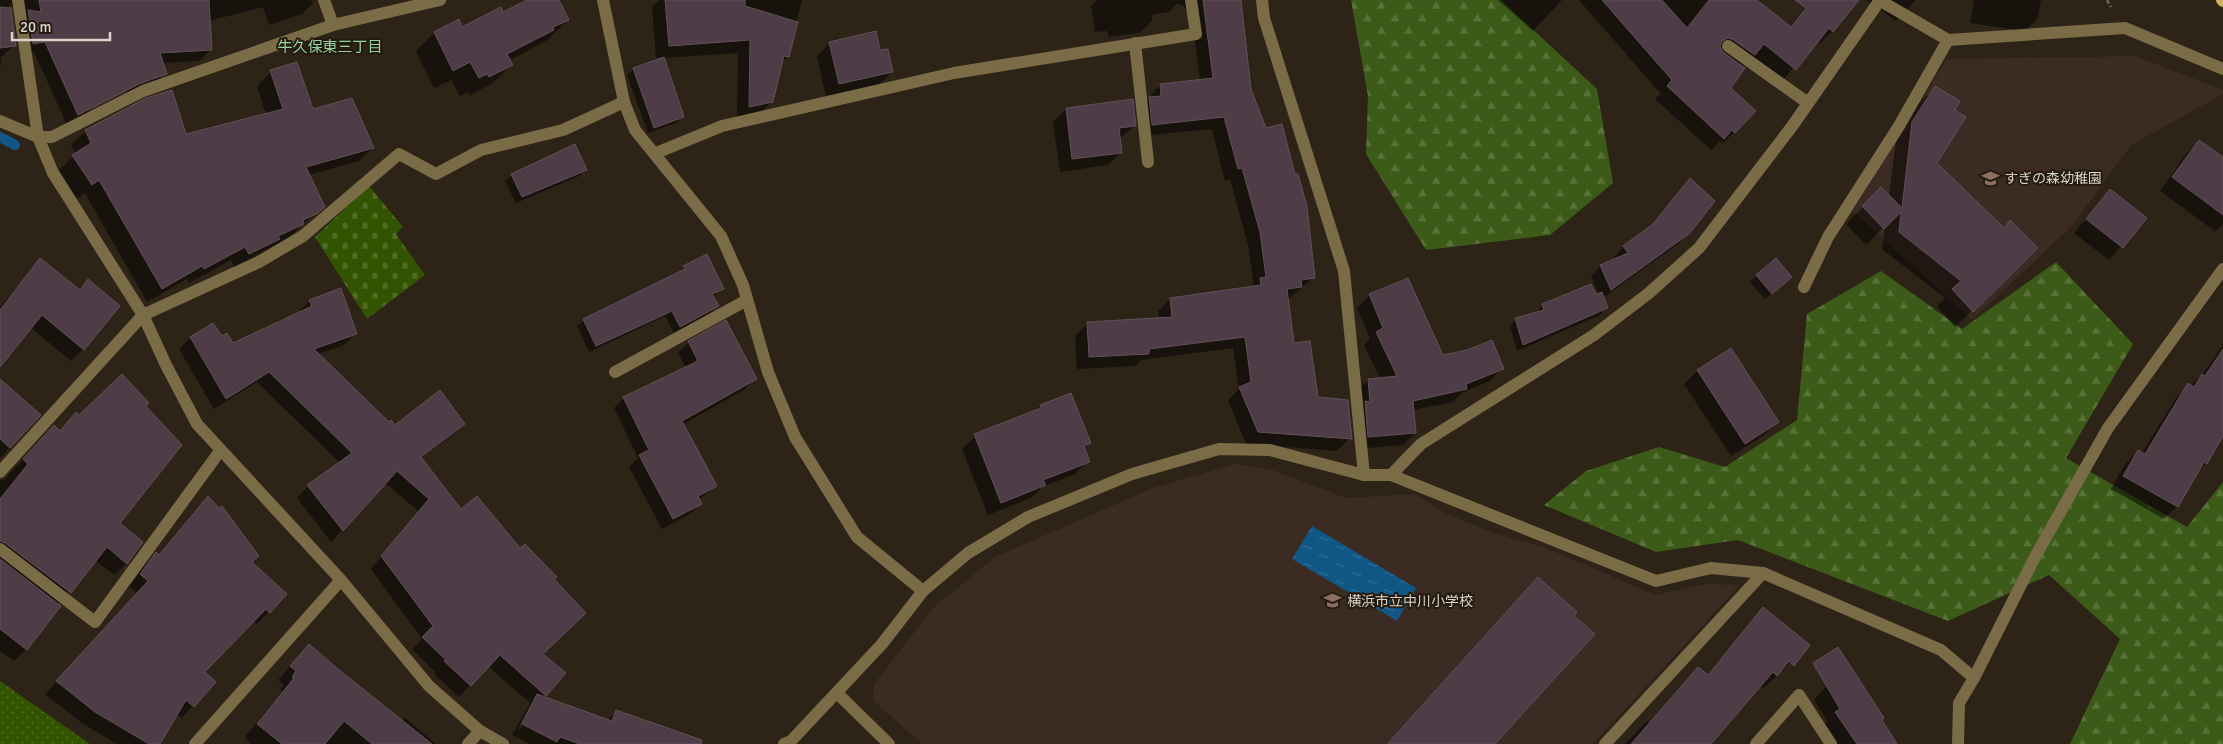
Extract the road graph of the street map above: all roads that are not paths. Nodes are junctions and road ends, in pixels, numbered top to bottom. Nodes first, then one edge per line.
1 (18, 0) edge
2 (324, 0) edge
3 (440, 0) edge
4 (603, 0) edge
5 (1191, 0) edge
6 (1262, 0) edge
7 (1880, 0) edge
8 (333, 25) junction
9 (1948, 40) junction
10 (1136, 43) junction
11 (1728, 46) dead end
12 (2223, 69) edge
13 (624, 102) junction
14 (1808, 103) junction
15 (0, 120) edge
16 (38, 137) junction
17 (656, 153) junction
18 (1148, 162) dead end
19 (2223, 269) edge
20 (1804, 287) dead end
21 (747, 300) junction
22 (143, 315) junction
23 (615, 372) dead end
24 (220, 451) junction
25 (0, 472) edge
26 (1364, 475) junction
27 (1391, 475) junction
28 (0, 549) edge
29 (1764, 573) junction
30 (342, 580) junction
31 (923, 591) junction
32 (1974, 678) junction
33 (837, 693) junction
34 (480, 731) junction
35 (195, 744) edge
36 (468, 744) edge
37 (503, 744) edge
38 (784, 744) edge
39 (890, 744) edge
40 (1605, 744) edge
41 (1756, 744) edge
42 (1831, 744) edge
43 (1958, 744) edge

1 - 16 street
2 - 8 street
3 - 8 street
4 - 13 street
5 - 10 street
6 - 26 street
7 - 9 street
7 - 14 street
8 - 16 street
9 - 12 street
9 - 20 street
10 - 17 street
10 - 18 street
11 - 14 street
13 - 17 street
13 - 22 street
14 - 27 street
15 - 16 street
16 - 22 street
17 - 21 street
19 - 32 street
21 - 23 street
21 - 31 street
22 - 24 street
22 - 25 street
24 - 28 street
24 - 30 street
26 - 27 street
26 - 31 street
27 - 29 street
29 - 32 street
29 - 40 street
30 - 34 street
30 - 35 street
31 - 33 street
32 - 43 street
33 - 38 street
33 - 39 street
34 - 36 street
34 - 37 street
41 - 42 street

